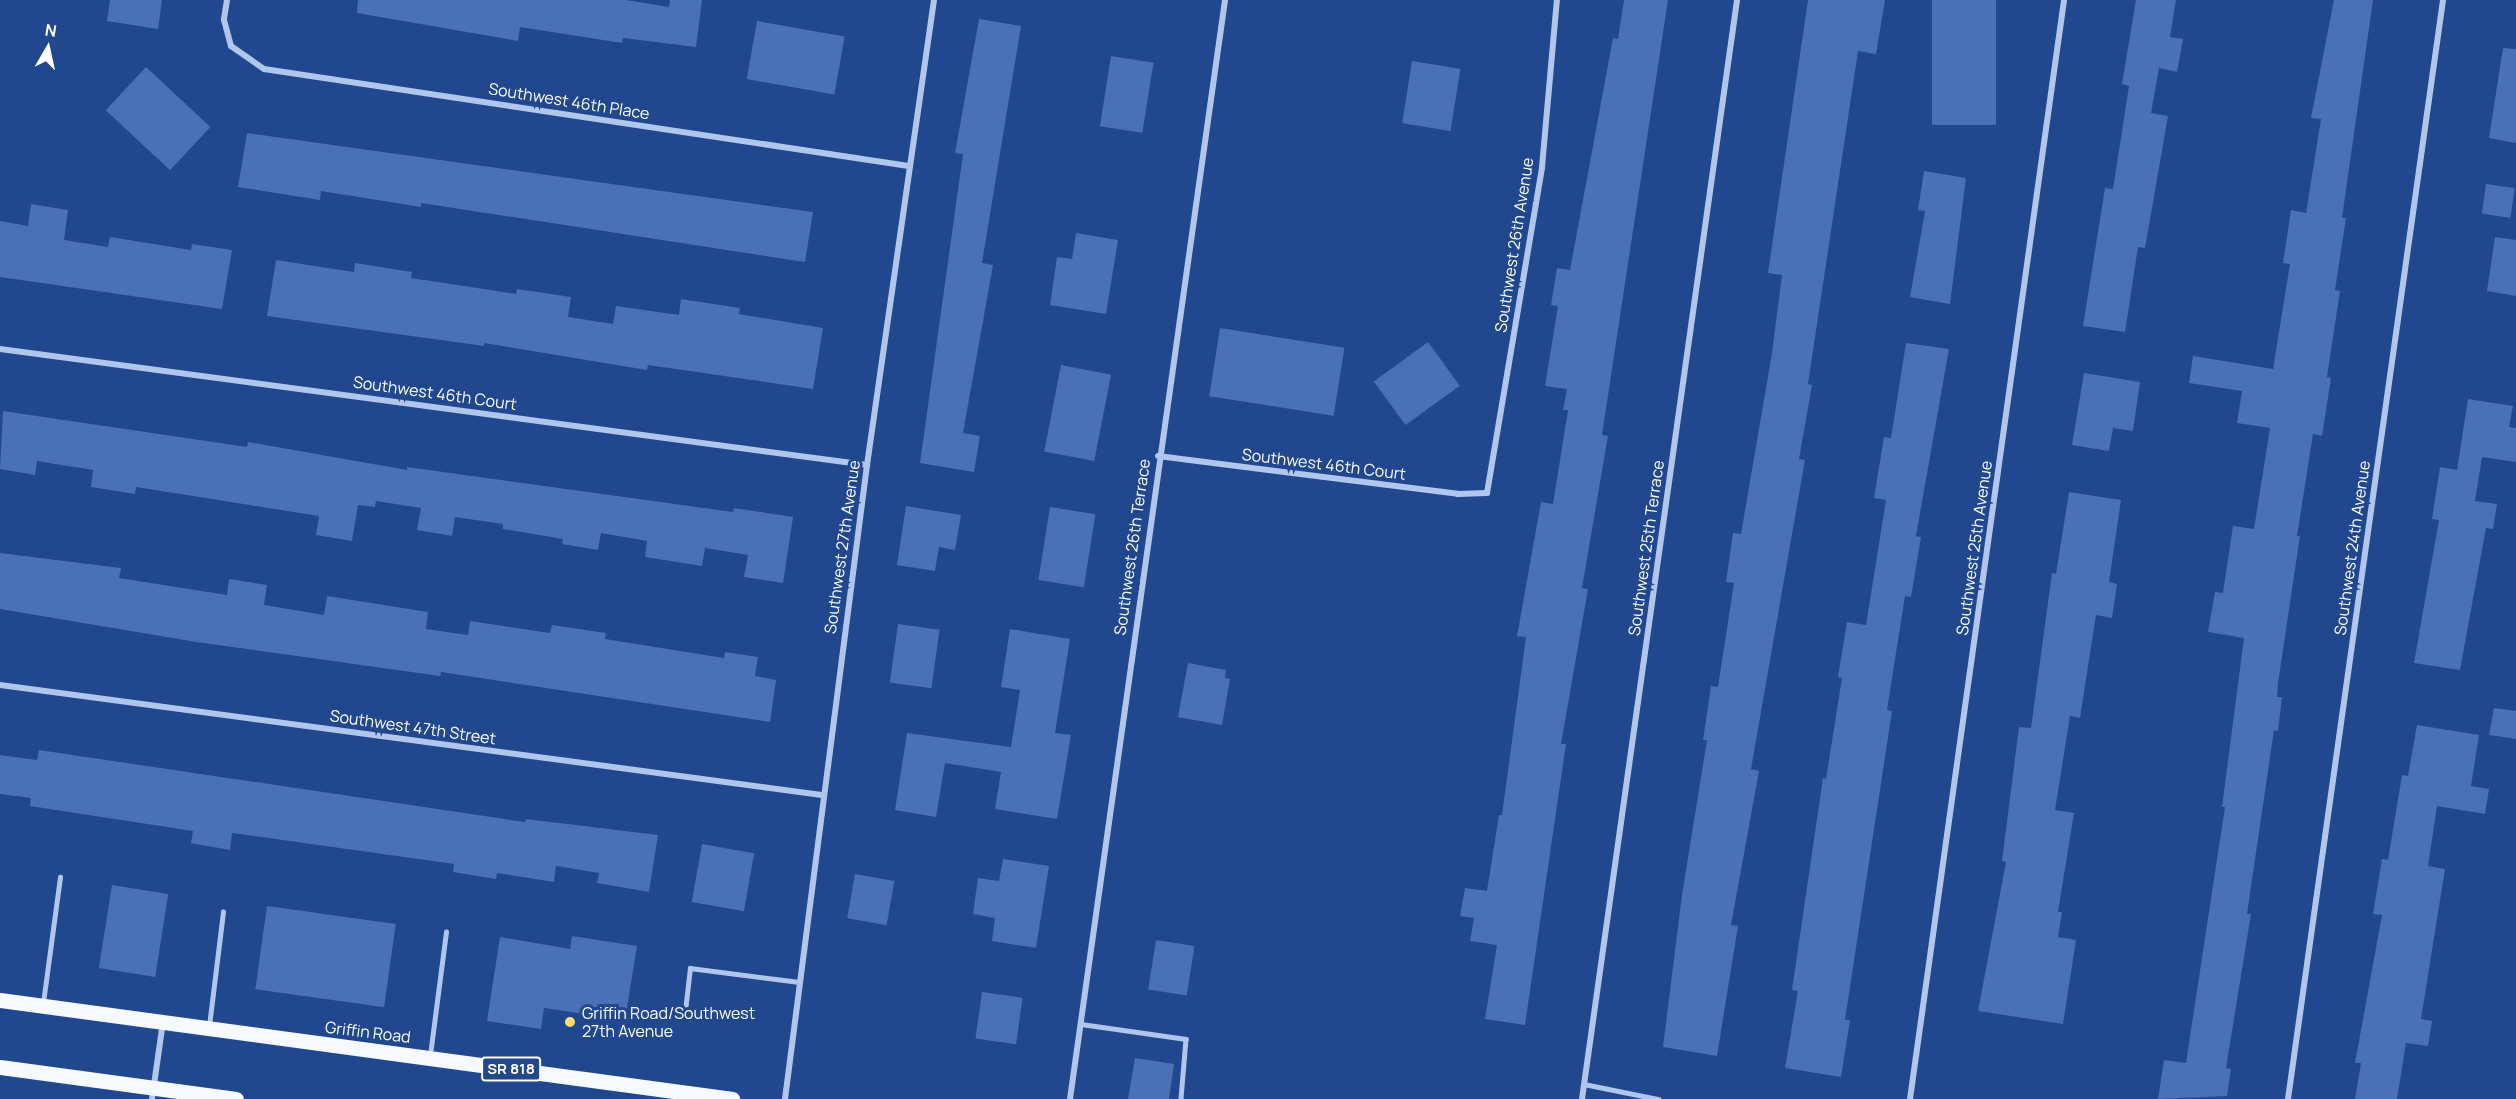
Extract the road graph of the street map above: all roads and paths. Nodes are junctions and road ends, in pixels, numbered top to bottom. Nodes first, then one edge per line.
1 (227, 0) edge
2 (934, 0) edge
3 (1225, 0) edge
4 (1557, 0) edge
5 (1737, 0) edge
6 (2064, 0) edge
7 (2443, 0) edge
8 (909, 166) junction
9 (0, 349) edge
10 (1158, 456) junction
11 (867, 465) junction
12 (1487, 493) joint
13 (0, 685) edge
14 (822, 795) junction
15 (60, 877) dead end
16 (222, 912) dead end
17 (446, 932) dead end
18 (799, 982) junction
19 (0, 1000) edge
20 (42, 1006) junction
21 (685, 1011) dead end
22 (163, 1022) junction
23 (1081, 1024) junction
24 (209, 1028) junction
25 (430, 1058) junction
26 (0, 1067) edge
27 (1584, 1084) junction
28 (153, 1093) edge
29 (236, 1099) edge
30 (732, 1099) edge
31 (785, 1099) edge
32 (1070, 1099) edge
33 (1181, 1099) edge
34 (1582, 1099) edge
35 (1659, 1099) edge
36 (1910, 1099) edge
37 (2288, 1099) edge

1 - 8 street, Southwest 46th Place
2 - 8 street, Southwest 27th Avenue
3 - 10 street, Southwest 26th Terrace
4 - 12 street, Southwest 26th Avenue
5 - 27 street, Southwest 25th Terrace
6 - 36 street, Southwest 25th Avenue
7 - 37 street, Southwest 24th Avenue
8 - 11 street, Southwest 27th Avenue
9 - 11 street, Southwest 46th Court
10 - 12 street, Southwest 46th Court
10 - 23 street, Southwest 26th Terrace
11 - 14 street, Southwest 27th Avenue
13 - 14 street, Southwest 47th Street
14 - 18 street, Southwest 27th Avenue
15 - 20 lane
16 - 24 lane
17 - 25 lane
18 - 21 lane
18 - 31 street, Southwest 27th Avenue
19 - 20 main road, Griffin Road / SR 818
20 - 22 main road, Griffin Road / SR 818
22 - 24 main road, Griffin Road / SR 818
22 - 28 street
23 - 32 street, Southwest 26th Terrace
23 - 33 lane
24 - 25 main road, Griffin Road / SR 818
25 - 30 main road, Griffin Road / SR 818
26 - 28 main road
27 - 34 street, Southwest 25th Terrace
27 - 35 lane
28 - 29 main road

